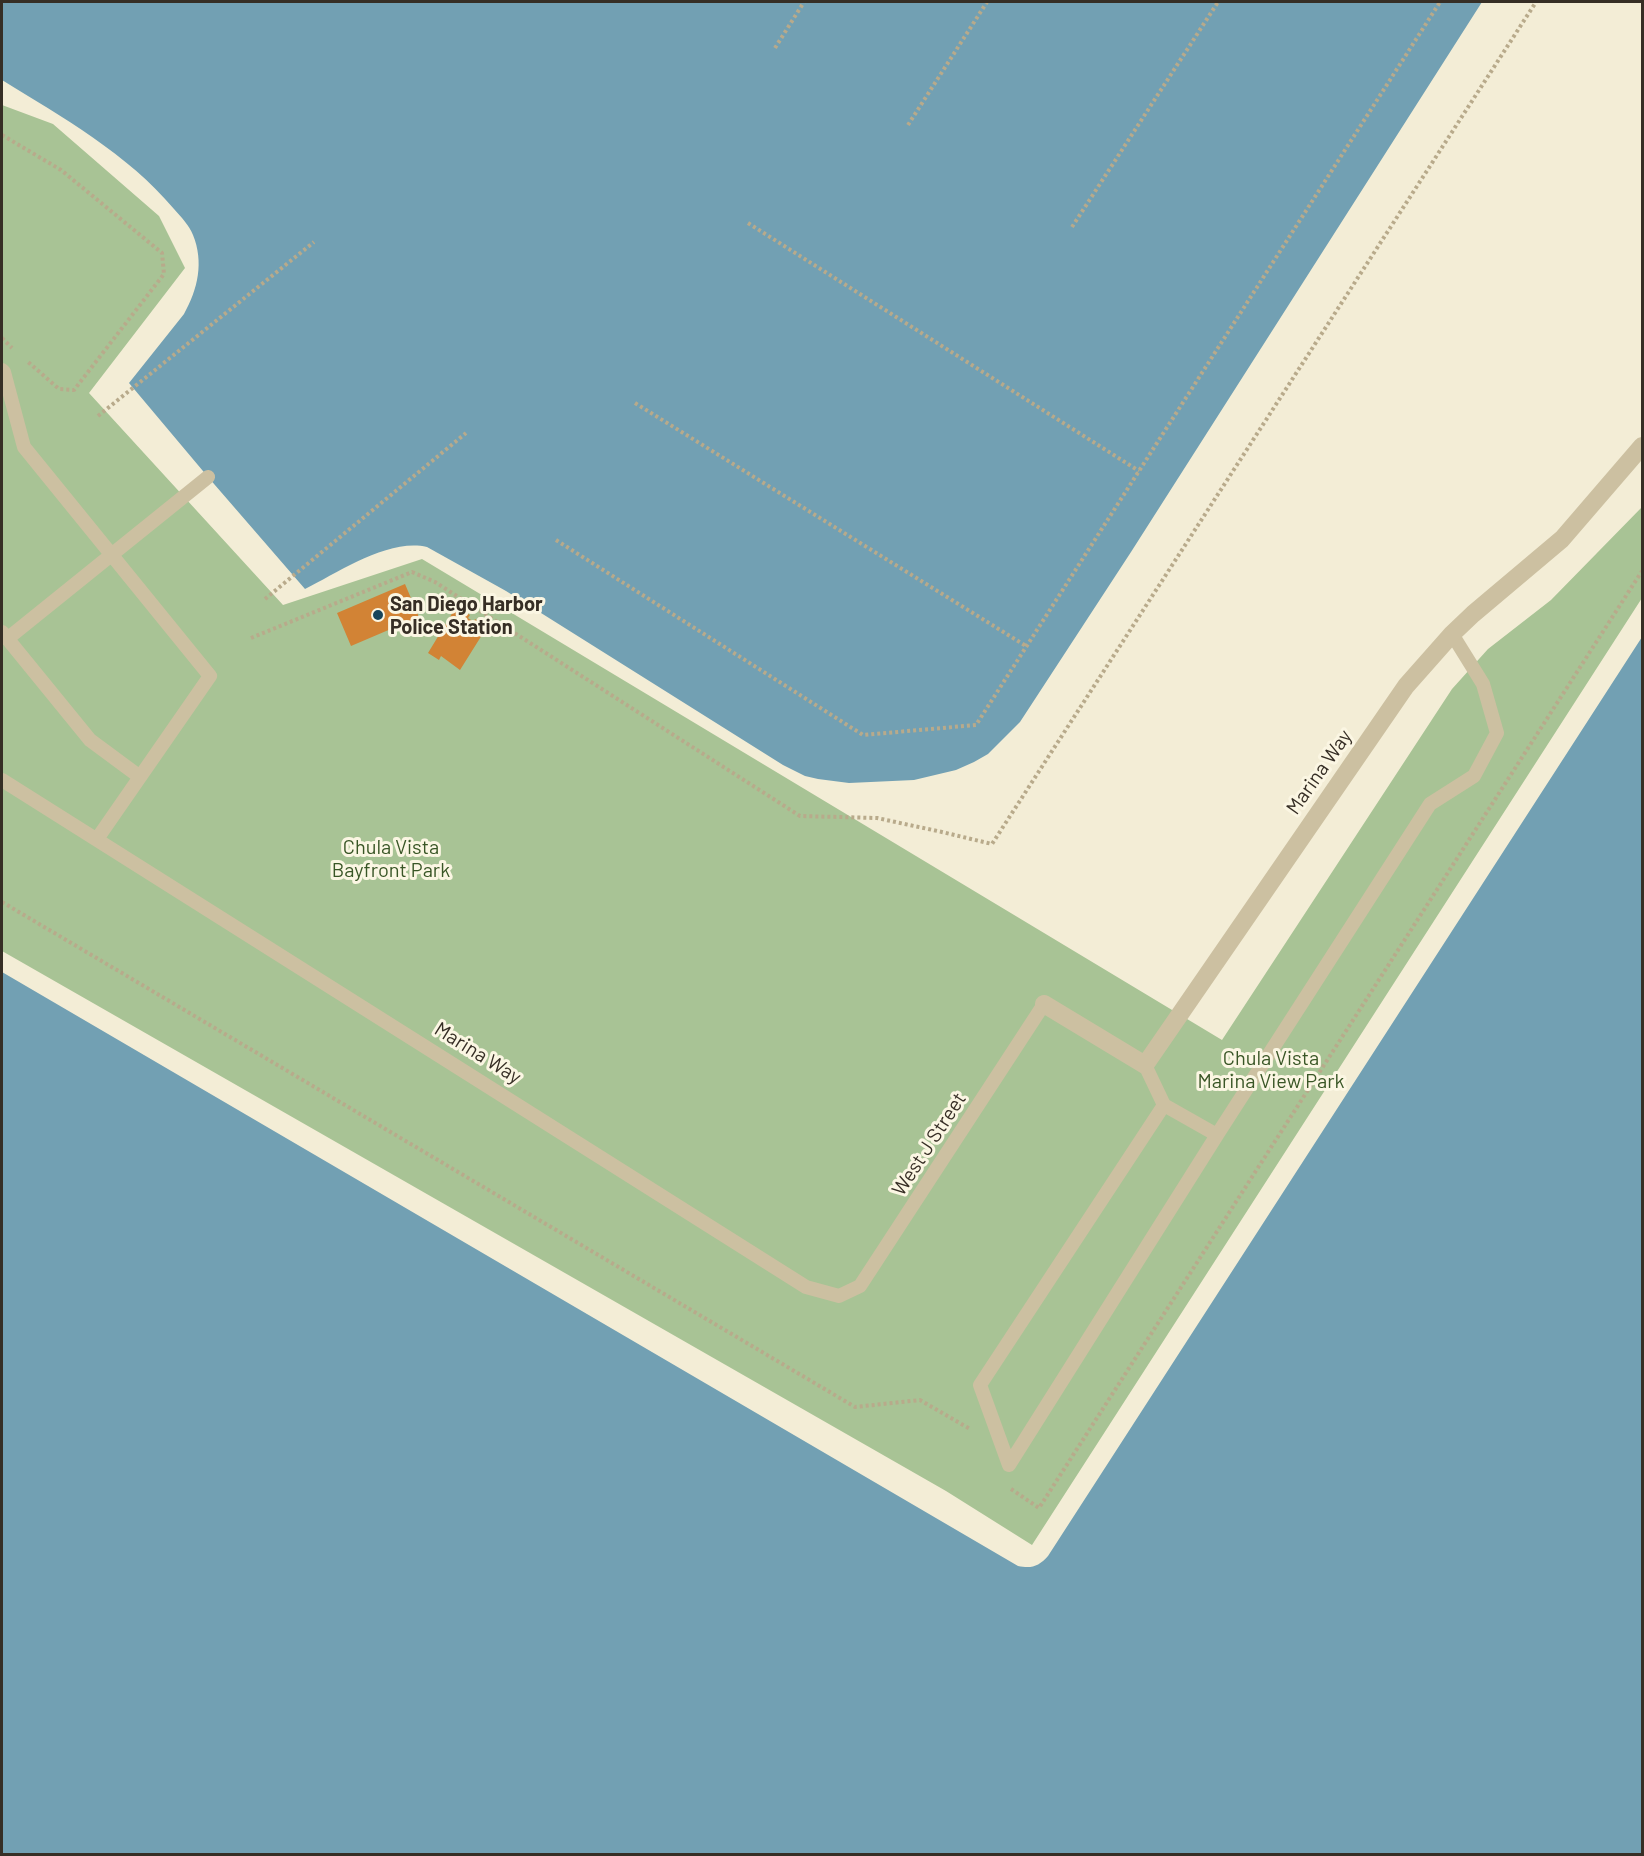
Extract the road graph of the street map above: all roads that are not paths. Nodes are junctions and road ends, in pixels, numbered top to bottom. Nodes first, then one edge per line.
1 (2, 370) edge
2 (1642, 446) edge
3 (208, 477) dead end
4 (111, 554) junction
5 (1452, 634) junction
6 (4, 635) edge
7 (140, 777) junction
8 (2, 780) edge
9 (97, 839) junction
10 (1044, 1004) joint
11 (1145, 1065) junction
12 (1164, 1105) junction
13 (1217, 1135) junction
14 (839, 1296) joint

1 - 4 lane
2 - 5 street, Marina Way
3 - 4 lane
4 - 6 lane
4 - 7 lane
5 - 11 street, Marina Way
5 - 13 lane
6 - 7 lane
7 - 9 lane
8 - 9 lane, Marina Way
9 - 14 lane, Marina Way
10 - 11 street
10 - 14 lane, West J Street
11 - 12 lane
12 - 13 lane
12 - 13 lane

